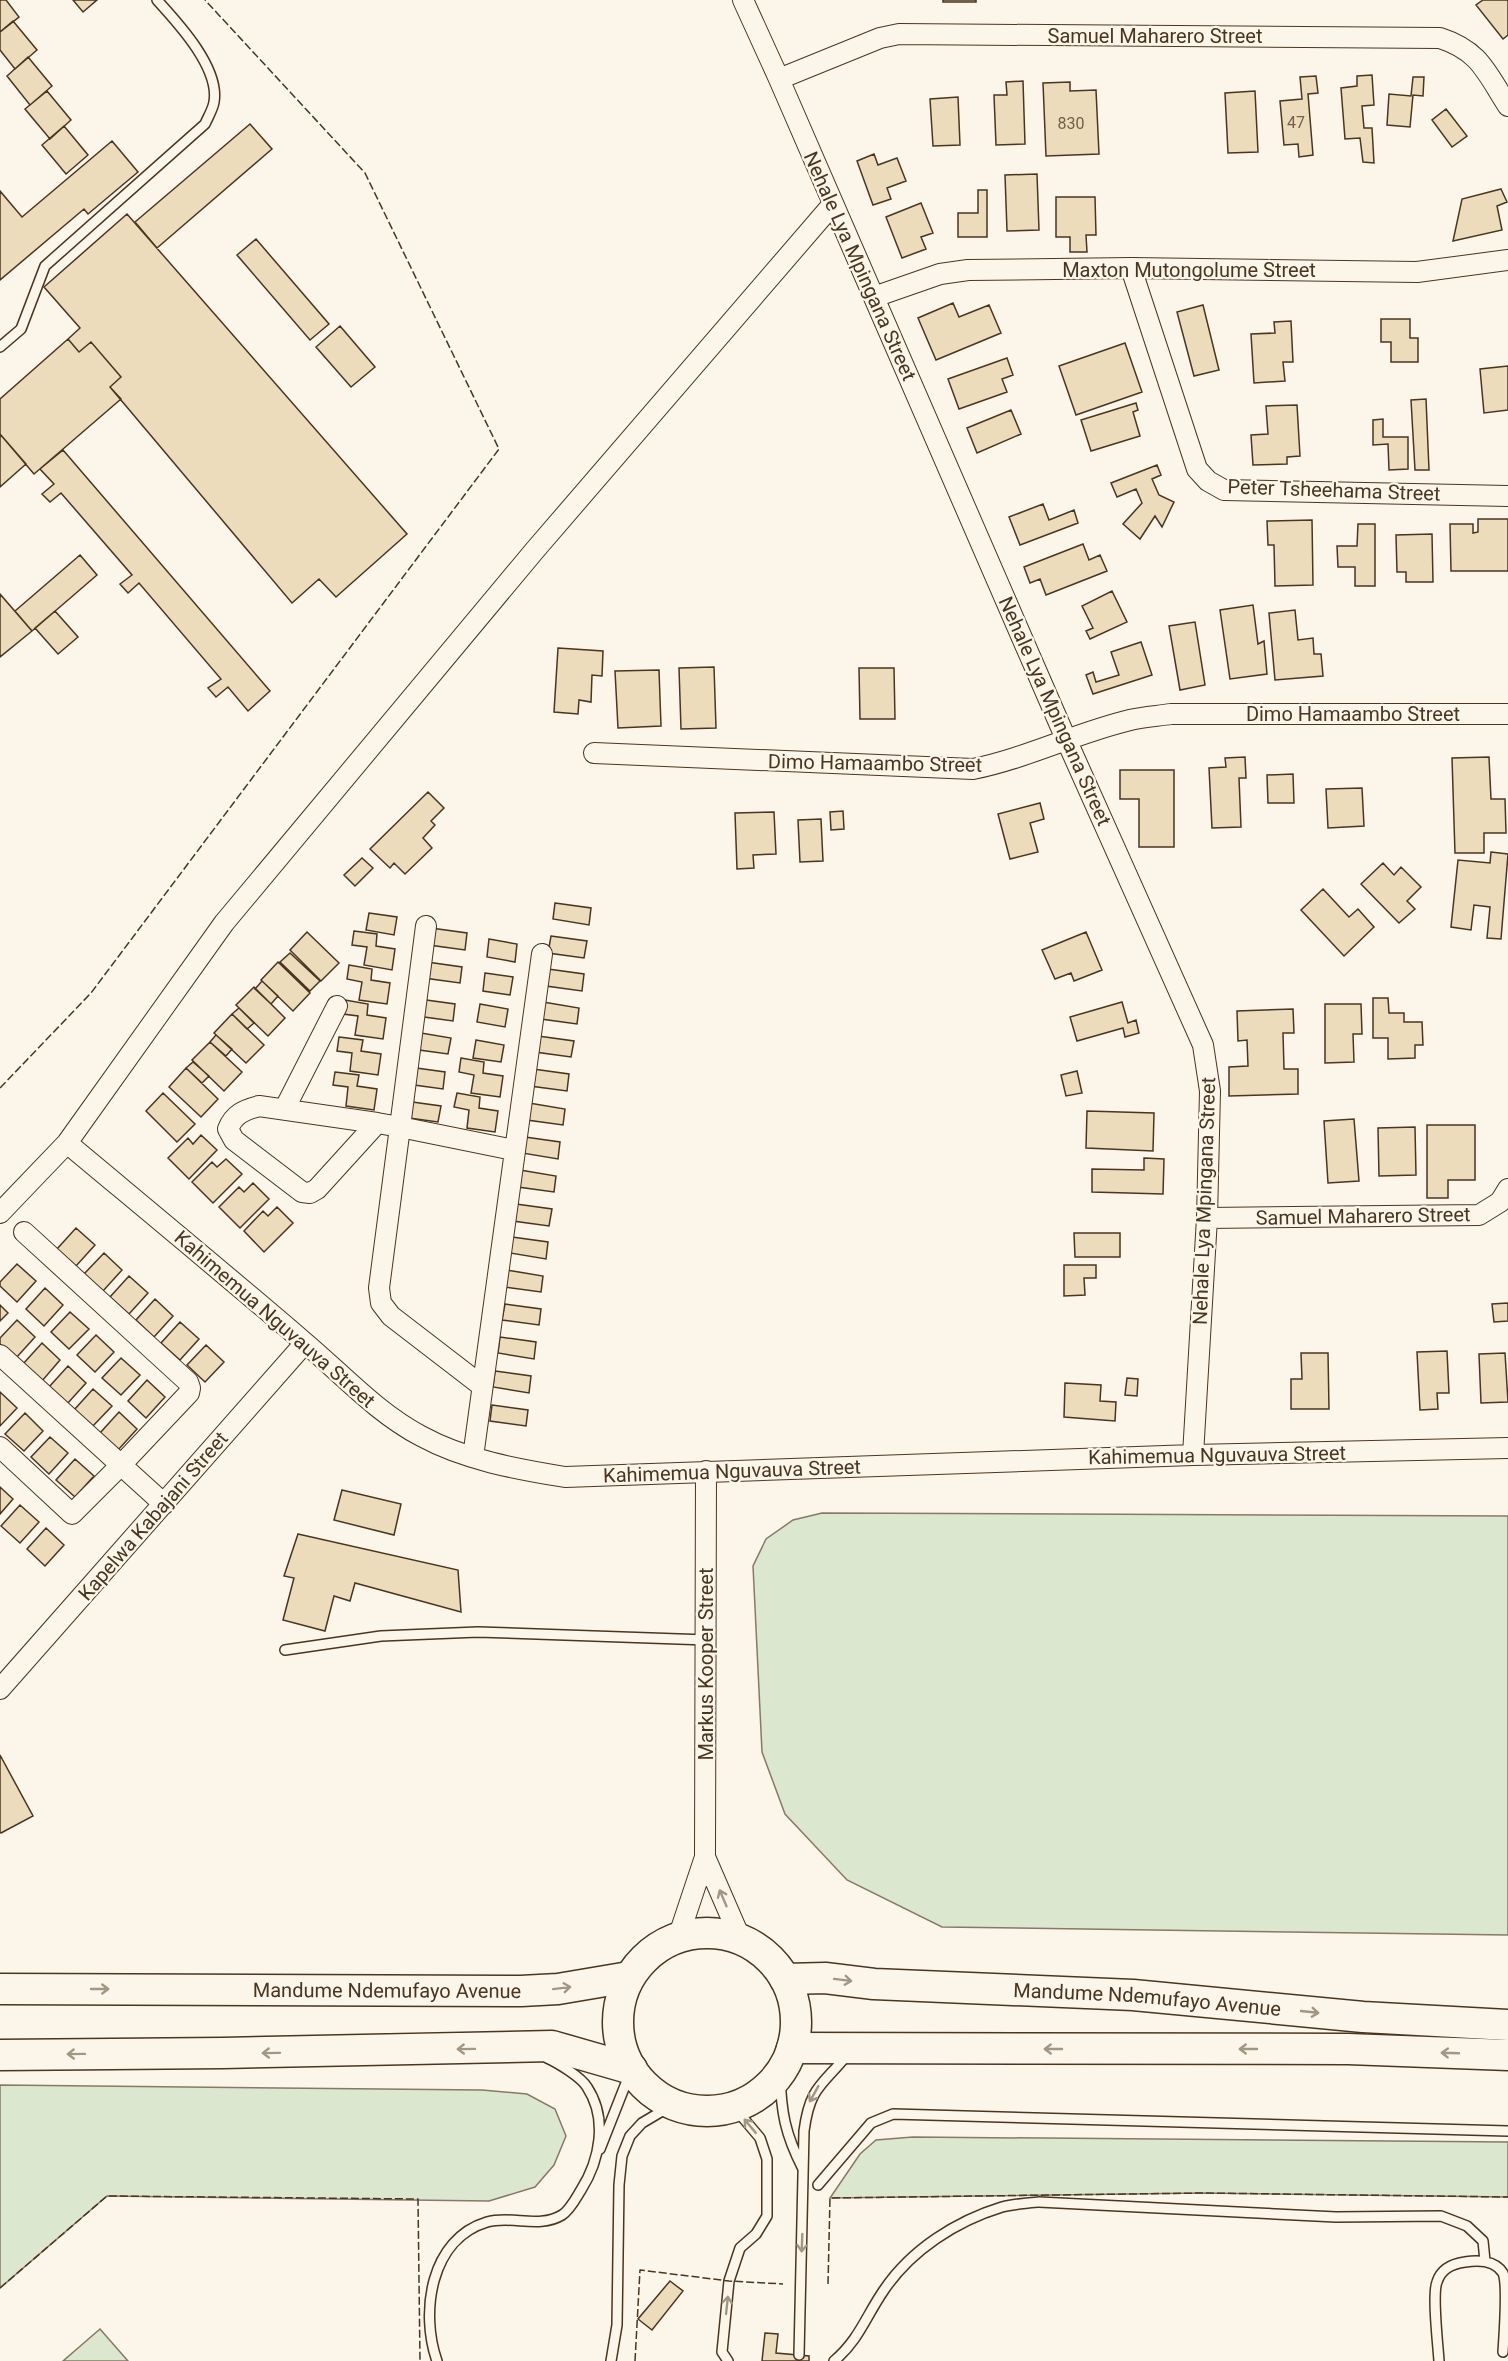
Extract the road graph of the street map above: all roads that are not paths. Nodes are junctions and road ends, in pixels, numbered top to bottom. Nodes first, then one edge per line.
1 (157, 0) edge
2 (743, 0) edge
3 (779, 79) junction
4 (1508, 106) edge
5 (833, 204) junction
6 (1508, 260) edge
7 (1131, 268) junction
8 (874, 297) junction
9 (0, 347) edge
10 (1508, 496) edge
11 (1508, 714) edge
12 (1066, 740) junction
13 (594, 753) dead end
14 (426, 926) dead end
15 (542, 954) dead end
16 (337, 1006) dead end
17 (285, 1108) junction
18 (378, 1123) junction
19 (400, 1127) junction
20 (67, 1143) junction
21 (514, 1150) junction
22 (1508, 1189) edge
23 (0, 1213) edge
24 (1207, 1218) junction
25 (24, 1232) dead end
26 (305, 1343) junction
27 (0, 1355) edge
28 (482, 1386) junction
29 (0, 1447) edge
30 (1508, 1448) edge
31 (1192, 1455) junction
32 (473, 1457) junction
33 (121, 1465) junction
34 (706, 1471) junction
35 (164, 1504) junction
36 (707, 1640) junction
37 (285, 1650) dead end
38 (0, 1689) edge
39 (705, 1857) junction
40 (678, 1938) junction
41 (748, 1943) junction
42 (629, 1977) junction
43 (785, 1979) junction
44 (0, 1989) edge
45 (1508, 2025) edge
46 (525, 2047) junction
47 (852, 2049) junction
48 (0, 2055) edge
49 (1508, 2055) edge
50 (786, 2061) junction
51 (632, 2069) junction
52 (674, 2104) junction
53 (733, 2106) junction
54 (1508, 2131) edge
55 (597, 2157) junction
56 (804, 2171) junction
57 (818, 2185) dead end
58 (1485, 2261) junction
59 (1503, 2352) dead end
60 (799, 2355) dead end
61 (437, 2361) edge
62 (611, 2361) edge
63 (728, 2361) edge
64 (834, 2361) edge
65 (1439, 2361) edge

1 - 9 lane
2 - 3 street, Nehale Lya Mpingana Street
3 - 4 street, Samuel Maharero Street
3 - 5 street, Nehale Lya Mpingana Street
5 - 8 street, Nehale Lya Mpingana Street
5 - 20 street
6 - 7 street, Maxton Mutongolume Street
7 - 8 street, Maxton Mutongolume Street
7 - 10 street, Peter Tsheehama Street
8 - 12 street, Nehale Lya Mpingana Street
11 - 12 street, Dimo Hamaambo Street
12 - 13 street, Dimo Hamaambo Street
12 - 24 street, Nehale Lya Mpingana Street
14 - 19 street
15 - 21 street
16 - 17 street
17 - 18 street
17 - 18 street
18 - 19 street
19 - 21 street
19 - 28 street
20 - 23 street
20 - 26 street, Kahimemua Nguvauva Street
21 - 28 street
22 - 24 street, Samuel Maharero Street
24 - 31 street, Nehale Lya Mpingana Street
25 - 33 street
26 - 32 street, Kahimemua Nguvauva Street
26 - 35 street, Kapelwa Kabajani Street
27 - 33 street
28 - 32 street
29 - 33 street
30 - 31 street, Kahimemua Nguvauva Street
31 - 34 street, Kahimemua Nguvauva Street
32 - 34 street, Kahimemua Nguvauva Street
33 - 35 street
34 - 36 street, Markus Kooper Street
35 - 38 street, Kapelwa Kabajani Street
36 - 37 lane
36 - 39 street, Markus Kooper Street
39 - 40 street
41 -> 39 street
40 - 41 main road
40 - 42 main road
41 - 43 main road
44 -> 42 main road, Mandume Ndemufayo Avenue
42 - 51 main road
43 -> 45 main road, Mandume Ndemufayo Avenue
43 - 50 main road
46 -> 48 main road
46 - 51 main road
46 - 55 lane
49 -> 47 main road, Mandume Ndemufayo Avenue
47 - 50 main road, Mandume Ndemufayo Avenue
47 -> 56 lane
50 - 53 main road
50 - 56 lane
51 - 52 main road
51 - 55 lane
52 - 53 main road
52 - 62 lane
63 -> 53 lane
54 - 57 lane
55 - 61 lane
56 -> 60 lane
58 - 59 lane
58 - 64 lane
58 - 65 lane

